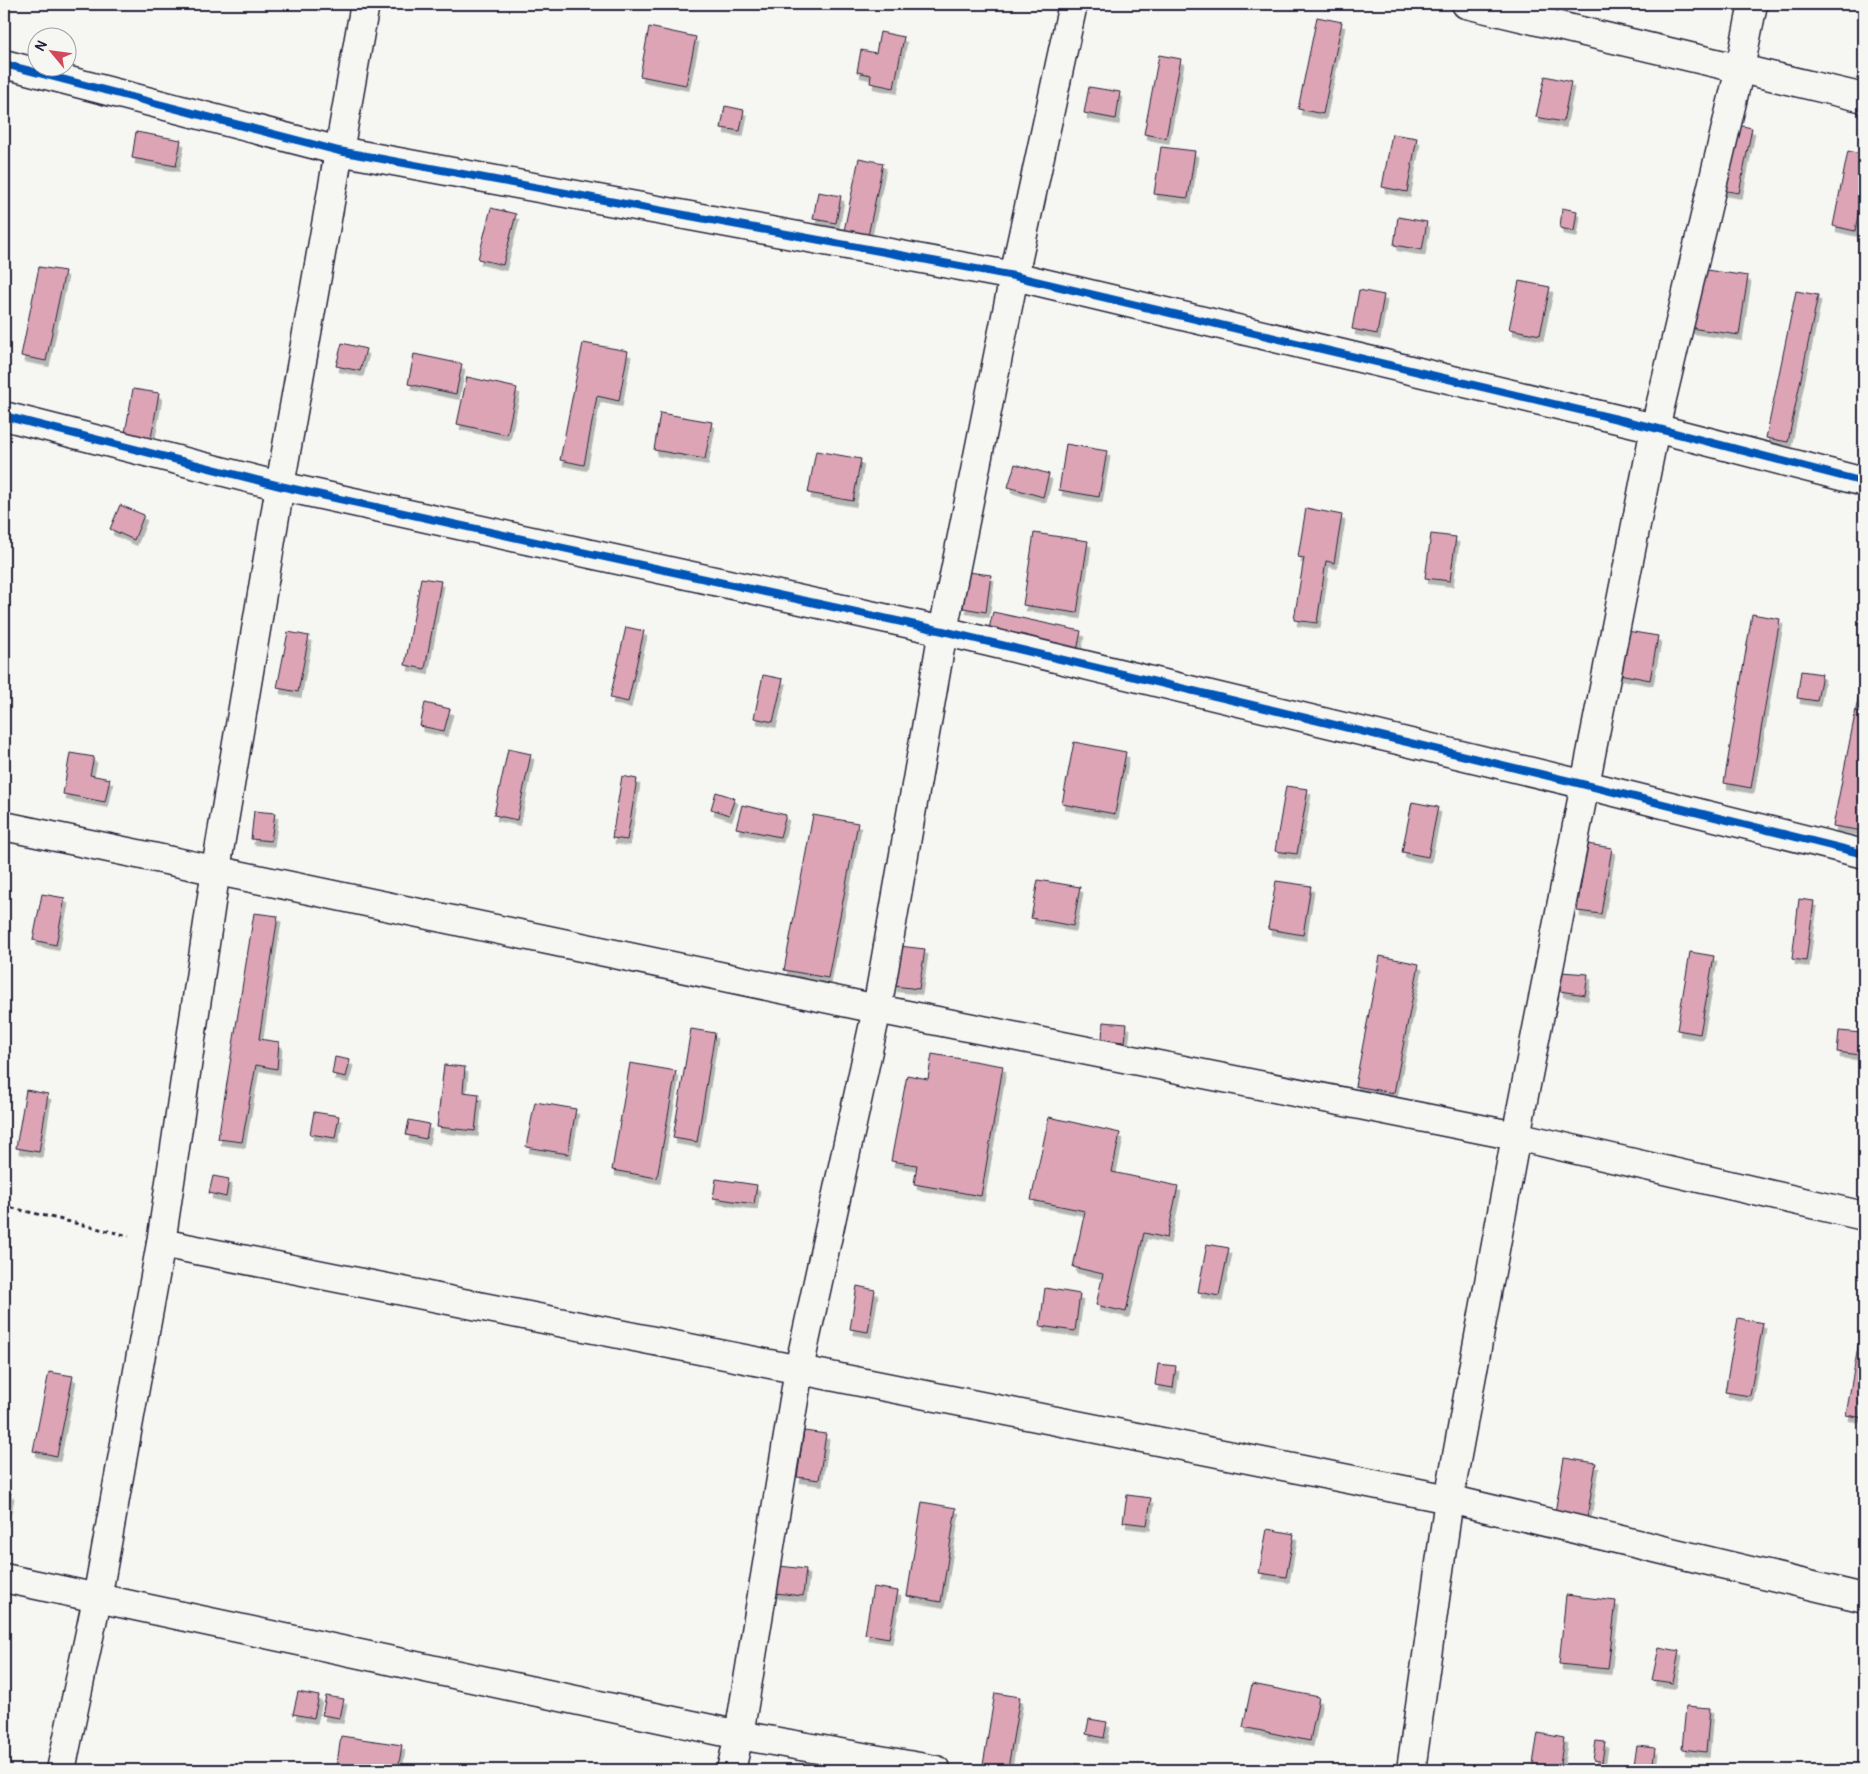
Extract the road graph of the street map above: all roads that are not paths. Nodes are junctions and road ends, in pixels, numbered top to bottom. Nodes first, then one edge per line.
1 (365, 4) edge
2 (1073, 4) edge
3 (1466, 4) edge
4 (1753, 4) edge
5 (4, 64) edge
6 (1740, 68) junction
7 (1864, 98) edge
8 (339, 151) junction
9 (1014, 276) junction
10 (4, 416) edge
11 (1655, 428) junction
12 (1864, 482) edge
13 (280, 486) junction
14 (943, 631) junction
15 (1586, 785) junction
16 (4, 826) edge
17 (1864, 854) edge
18 (216, 870) junction
19 (877, 1009) junction
20 (1516, 1136) junction
21 (1864, 1216) edge
22 (161, 1243) junction
23 (799, 1369) junction
24 (1449, 1499) junction
25 (4, 1578) edge
26 (1864, 1598) edge
27 (96, 1599) junction
28 (739, 1735) junction
29 (61, 1770) edge
30 (731, 1770) edge
31 (936, 1770) edge
32 (1411, 1770) edge

1 - 8 street
2 - 9 street
3 - 6 street
4 - 6 street
5 - 8 street
6 - 7 street
6 - 11 street
8 - 9 street
8 - 13 street
9 - 11 street
9 - 14 street
10 - 13 street
11 - 12 street
11 - 15 street
13 - 14 street
13 - 18 street
14 - 15 street
14 - 19 street
15 - 17 street
15 - 20 street
16 - 18 street
18 - 19 street
18 - 22 street
19 - 20 street
19 - 23 street
20 - 21 street
20 - 24 street
22 - 23 street
22 - 27 street
23 - 24 street
23 - 28 street
24 - 26 street
24 - 32 street
25 - 27 street
27 - 28 street
27 - 29 street
28 - 30 street
28 - 31 street

